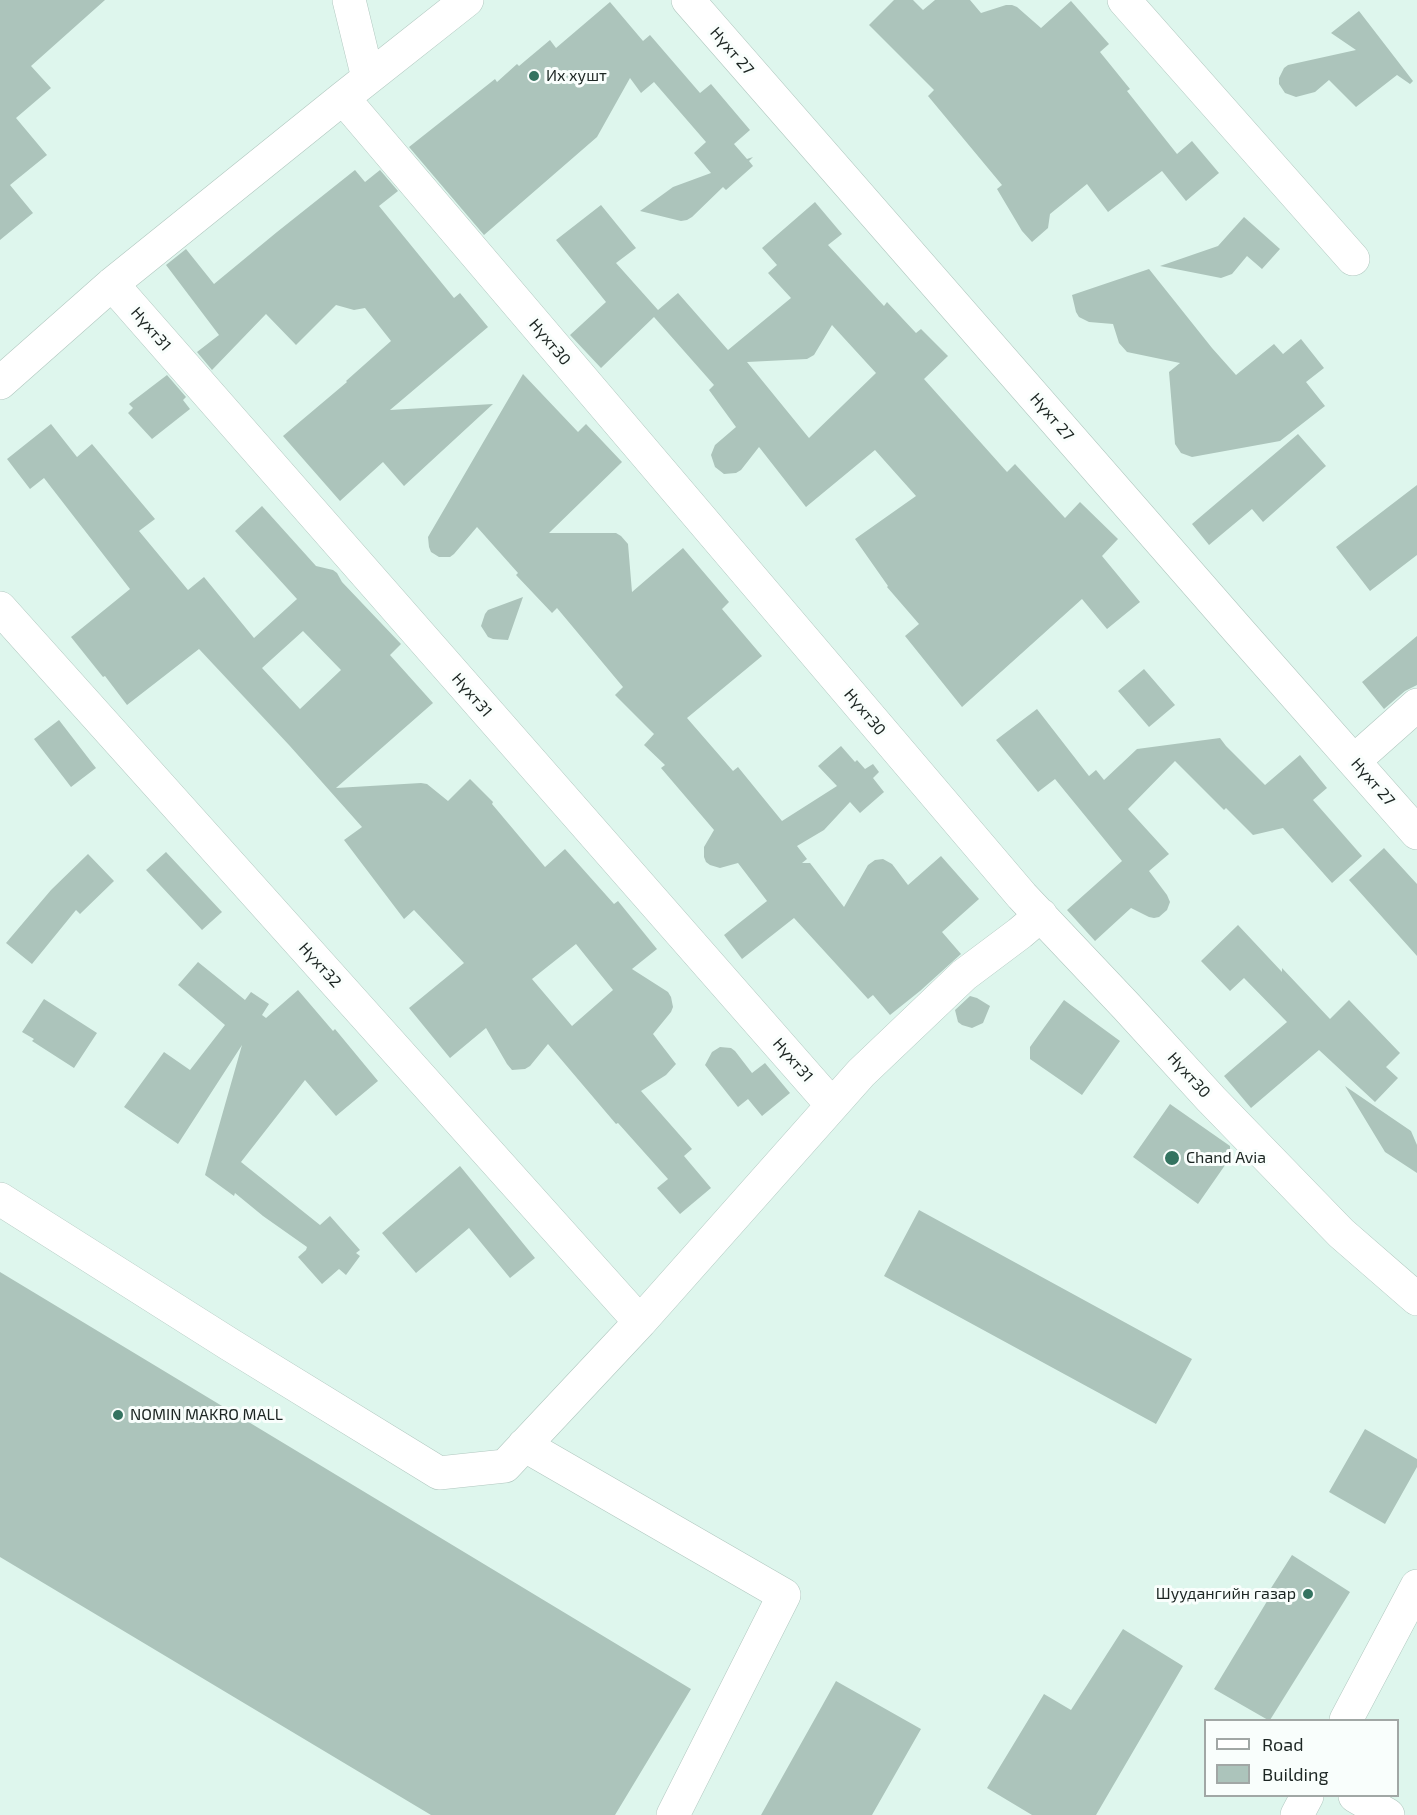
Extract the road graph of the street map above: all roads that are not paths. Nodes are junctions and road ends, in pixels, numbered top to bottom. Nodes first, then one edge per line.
1 (349, 0) edge
2 (467, 0) edge
3 (688, 0) edge
4 (1124, 0) edge
5 (369, 78) junction
6 (343, 98) junction
7 (1353, 259) dead end
8 (112, 284) junction
9 (0, 382) edge
10 (0, 608) edge
11 (1417, 705) edge
12 (1354, 761) junction
13 (1417, 833) edge
14 (1041, 915) junction
15 (832, 1105) junction
16 (0, 1199) edge
17 (1417, 1299) edge
18 (640, 1322) junction
19 (524, 1445) junction
20 (1417, 1586) edge
21 (1347, 1719) edge
22 (1307, 1797) edge
23 (1357, 1797) edge
24 (673, 1815) edge
25 (1298, 1815) edge
26 (1388, 1815) edge

1 - 5 street
2 - 5 street
3 - 12 street, Нүхт 27
4 - 7 street
5 - 6 street
6 - 8 street
6 - 14 street, Нүхт30
8 - 9 street
8 - 15 street, Нүхт31
10 - 18 street, Нүхт32
11 - 12 street
12 - 13 street, Нүхт 27
14 - 15 street
14 - 17 street, Нүхт30
15 - 18 street
16 - 19 street
18 - 19 street
19 - 24 street
20 - 21 street
22 - 25 street
23 - 26 street

